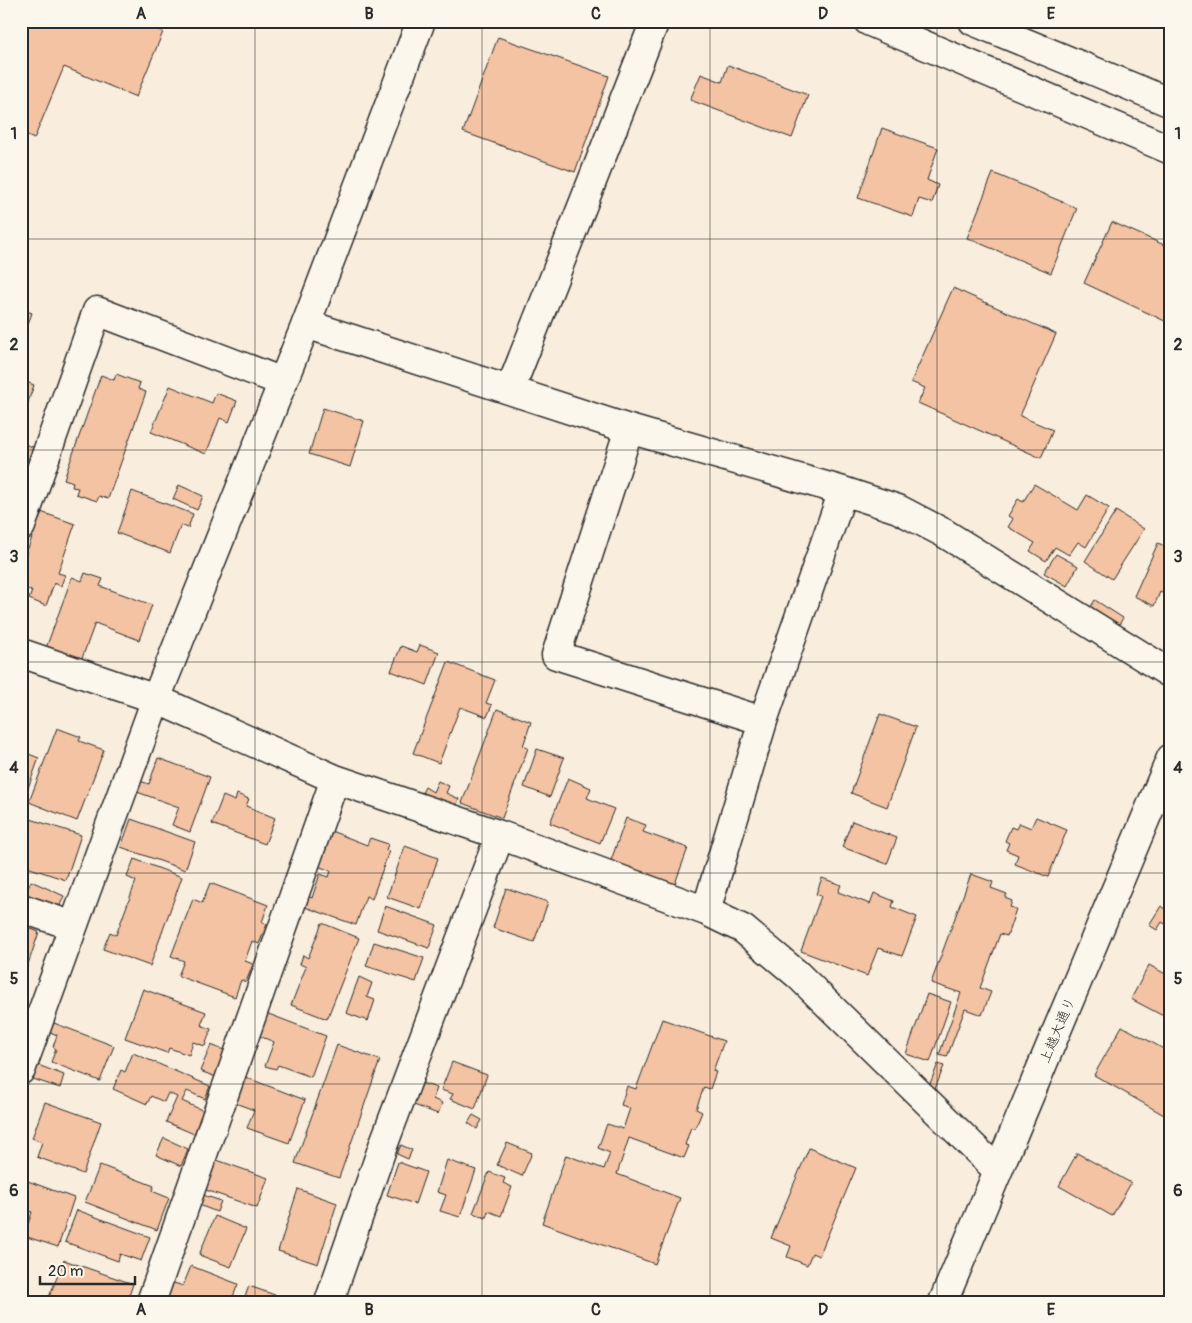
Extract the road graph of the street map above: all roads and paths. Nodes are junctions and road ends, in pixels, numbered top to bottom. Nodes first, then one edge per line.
1 (421, 21) edge
2 (655, 21) edge
3 (868, 21) edge
4 (973, 21) edge
5 (1171, 103) edge
6 (1171, 150) edge
7 (306, 324) junction
8 (283, 382) junction
9 (510, 390) junction
10 (629, 430) junction
11 (843, 491) junction
12 (21, 526) edge
13 (21, 653) edge
14 (1171, 674) edge
15 (156, 699) junction
16 (763, 721) junction
17 (1171, 758) edge
18 (335, 779) junction
19 (500, 835) junction
20 (21, 908) edge
21 (706, 911) junction
22 (73, 926) junction
23 (21, 1070) edge
24 (997, 1170) junction
25 (151, 1302) edge
26 (330, 1302) edge
27 (942, 1302) edge

1 - 7 street
2 - 9 street
3 - 6 street
4 - 5 street
7 - 8 street
7 - 9 street
8 - 12 street
8 - 15 street
9 - 10 street
10 - 11 street
10 - 16 street
11 - 14 street
11 - 16 street
13 - 15 street
15 - 18 street
15 - 22 street
16 - 21 street
17 - 24 street, 上越大通り
18 - 19 street
18 - 25 street
19 - 21 street
19 - 26 street
20 - 22 street
21 - 24 street
22 - 23 street
24 - 27 street, 上越大通り

